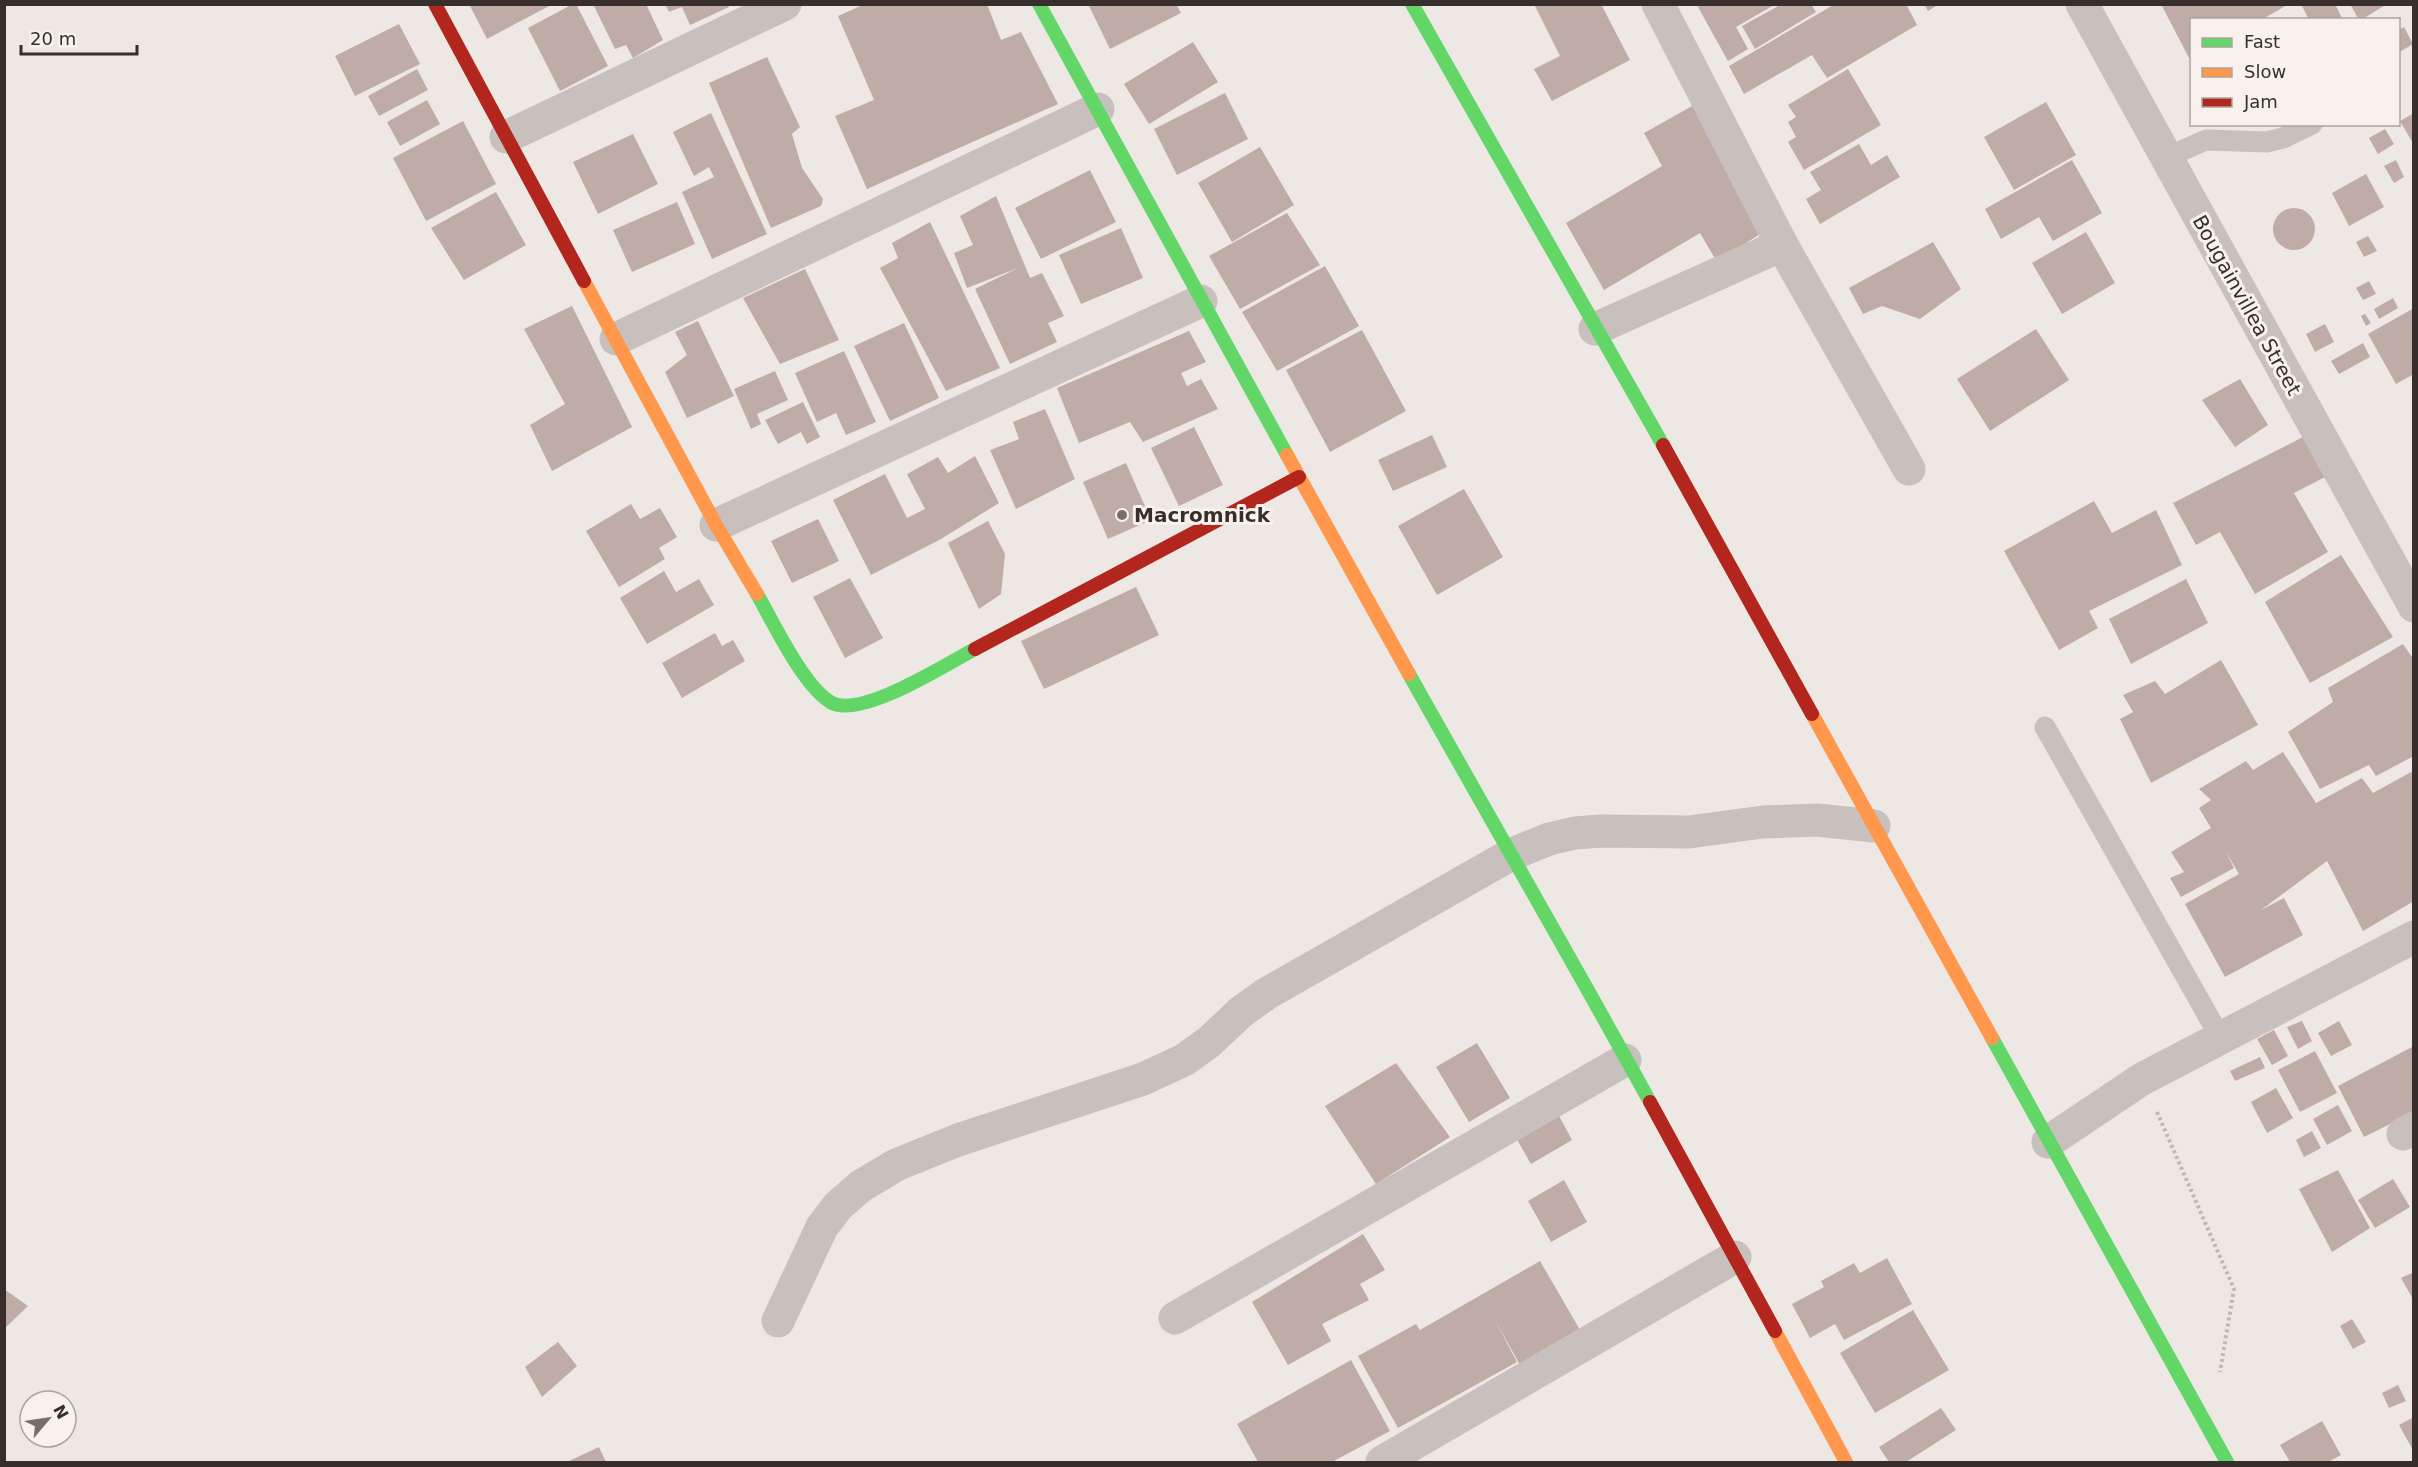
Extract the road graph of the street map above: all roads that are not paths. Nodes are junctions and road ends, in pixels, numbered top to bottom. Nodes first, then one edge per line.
1 (435, 4) edge
2 (785, 4) edge
3 (1039, 4) edge
4 (1412, 4) edge
5 (1658, 4) edge
6 (2082, 4) edge
7 (1098, 109) junction
8 (2308, 126) edge
9 (506, 137) junction
10 (2165, 158) junction
11 (1782, 245) junction
12 (1201, 301) junction
13 (1595, 328) junction
14 (616, 339) junction
15 (1909, 469) dead end
16 (1299, 477) junction
17 (716, 525) junction
18 (2414, 606) edge
19 (2044, 727) dead end
20 (1874, 826) junction
21 (1510, 855) junction
22 (2414, 937) edge
23 (2220, 1037) junction
24 (1625, 1060) junction
25 (2048, 1142) junction
26 (1736, 1257) junction
27 (1175, 1318) dead end
28 (778, 1321) dead end
29 (1382, 1462) edge
30 (1846, 1462) edge
31 (2227, 1462) edge

1 - 9 street
2 - 9 street
3 - 7 street
4 - 13 street
5 - 11 street
6 - 10 street, Bougainvillea Street
7 - 12 street
7 - 14 street
8 - 10 lane
9 - 14 street
10 - 18 street, Bougainvillea Street
11 - 13 street
11 - 15 street
12 - 16 street
12 - 17 street
13 - 20 street
14 - 17 street
16 - 17 street
16 - 21 street
19 - 23 lane
20 - 21 street
20 - 25 street
21 - 24 street
21 - 28 street
22 - 23 street
23 - 25 street
24 - 26 street
24 - 27 street
25 - 31 street
26 - 29 street
26 - 30 street

